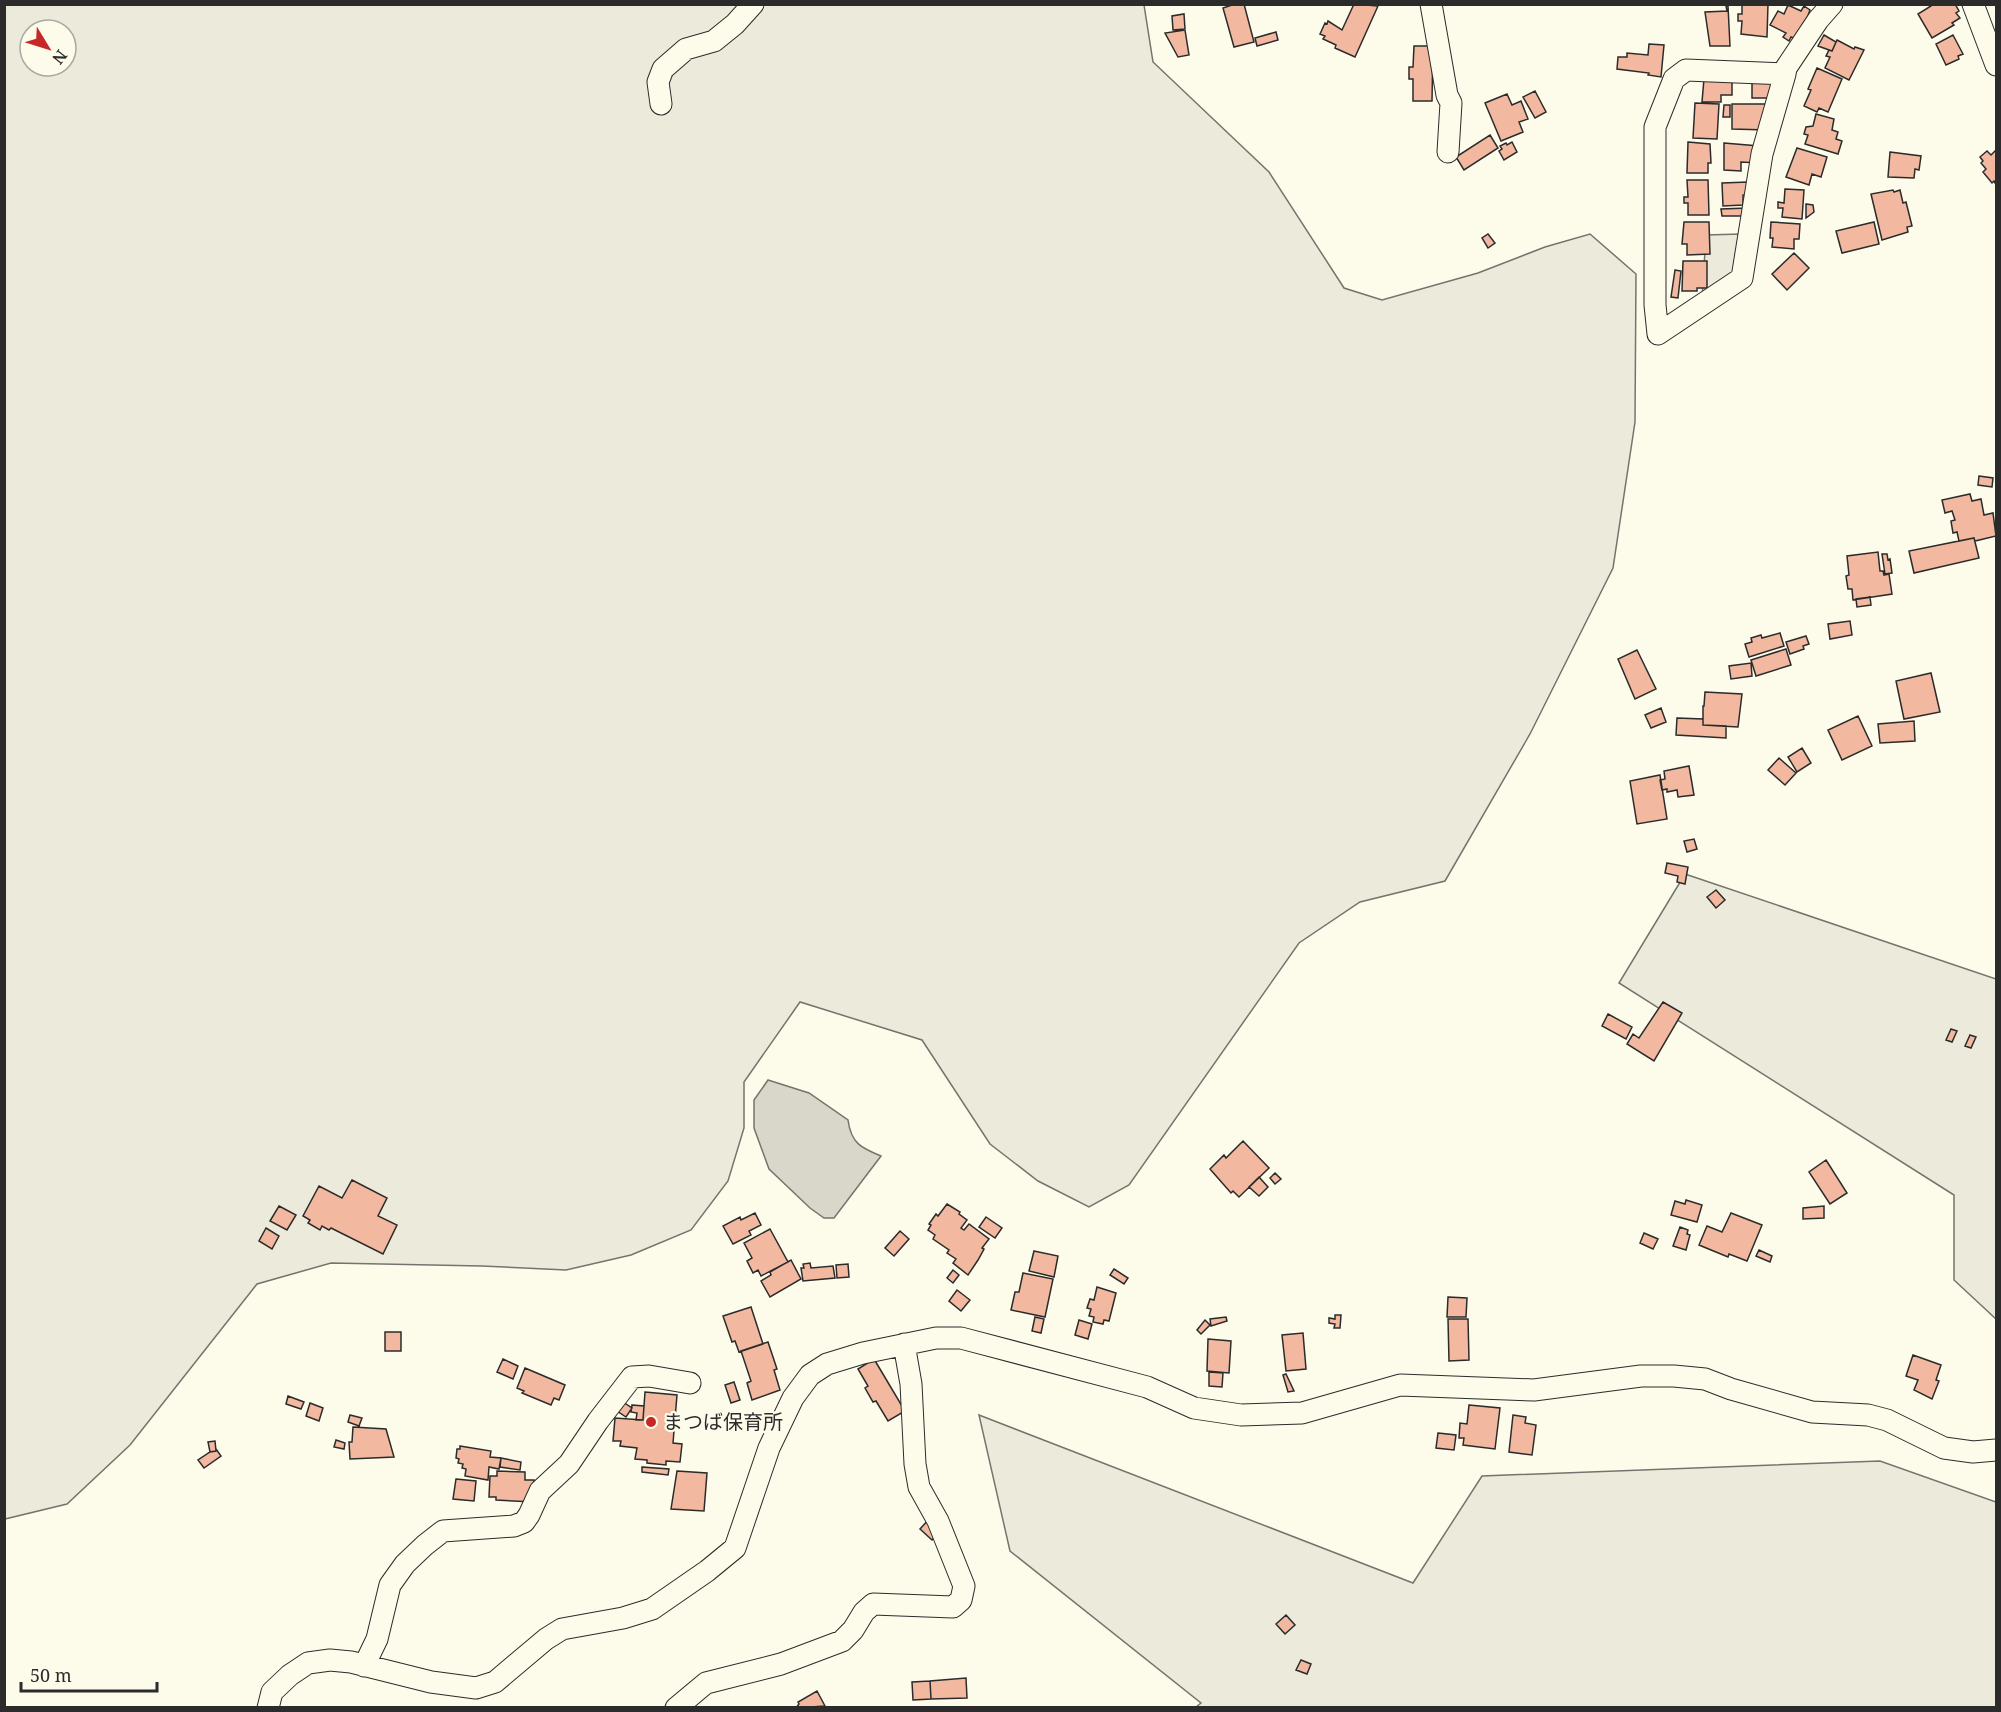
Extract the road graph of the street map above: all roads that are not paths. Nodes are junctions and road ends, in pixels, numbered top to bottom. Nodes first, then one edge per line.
1 (753, 4) edge
2 (1431, 4) edge
3 (1832, 4) edge
4 (1972, 4) edge
5 (1996, 65) edge
6 (1785, 74) junction
7 (661, 104) dead end
8 (1448, 152) dead end
9 (904, 1344) junction
10 (690, 1383) dead end
11 (1996, 1450) edge
12 (364, 1666) junction
13 (268, 1707) edge
14 (676, 1707) edge

1 - 7 street
2 - 8 street
3 - 6 street
4 - 5 street
6 - 6 street
9 - 11 street
9 - 12 street
9 - 14 street
10 - 12 street
12 - 13 street

